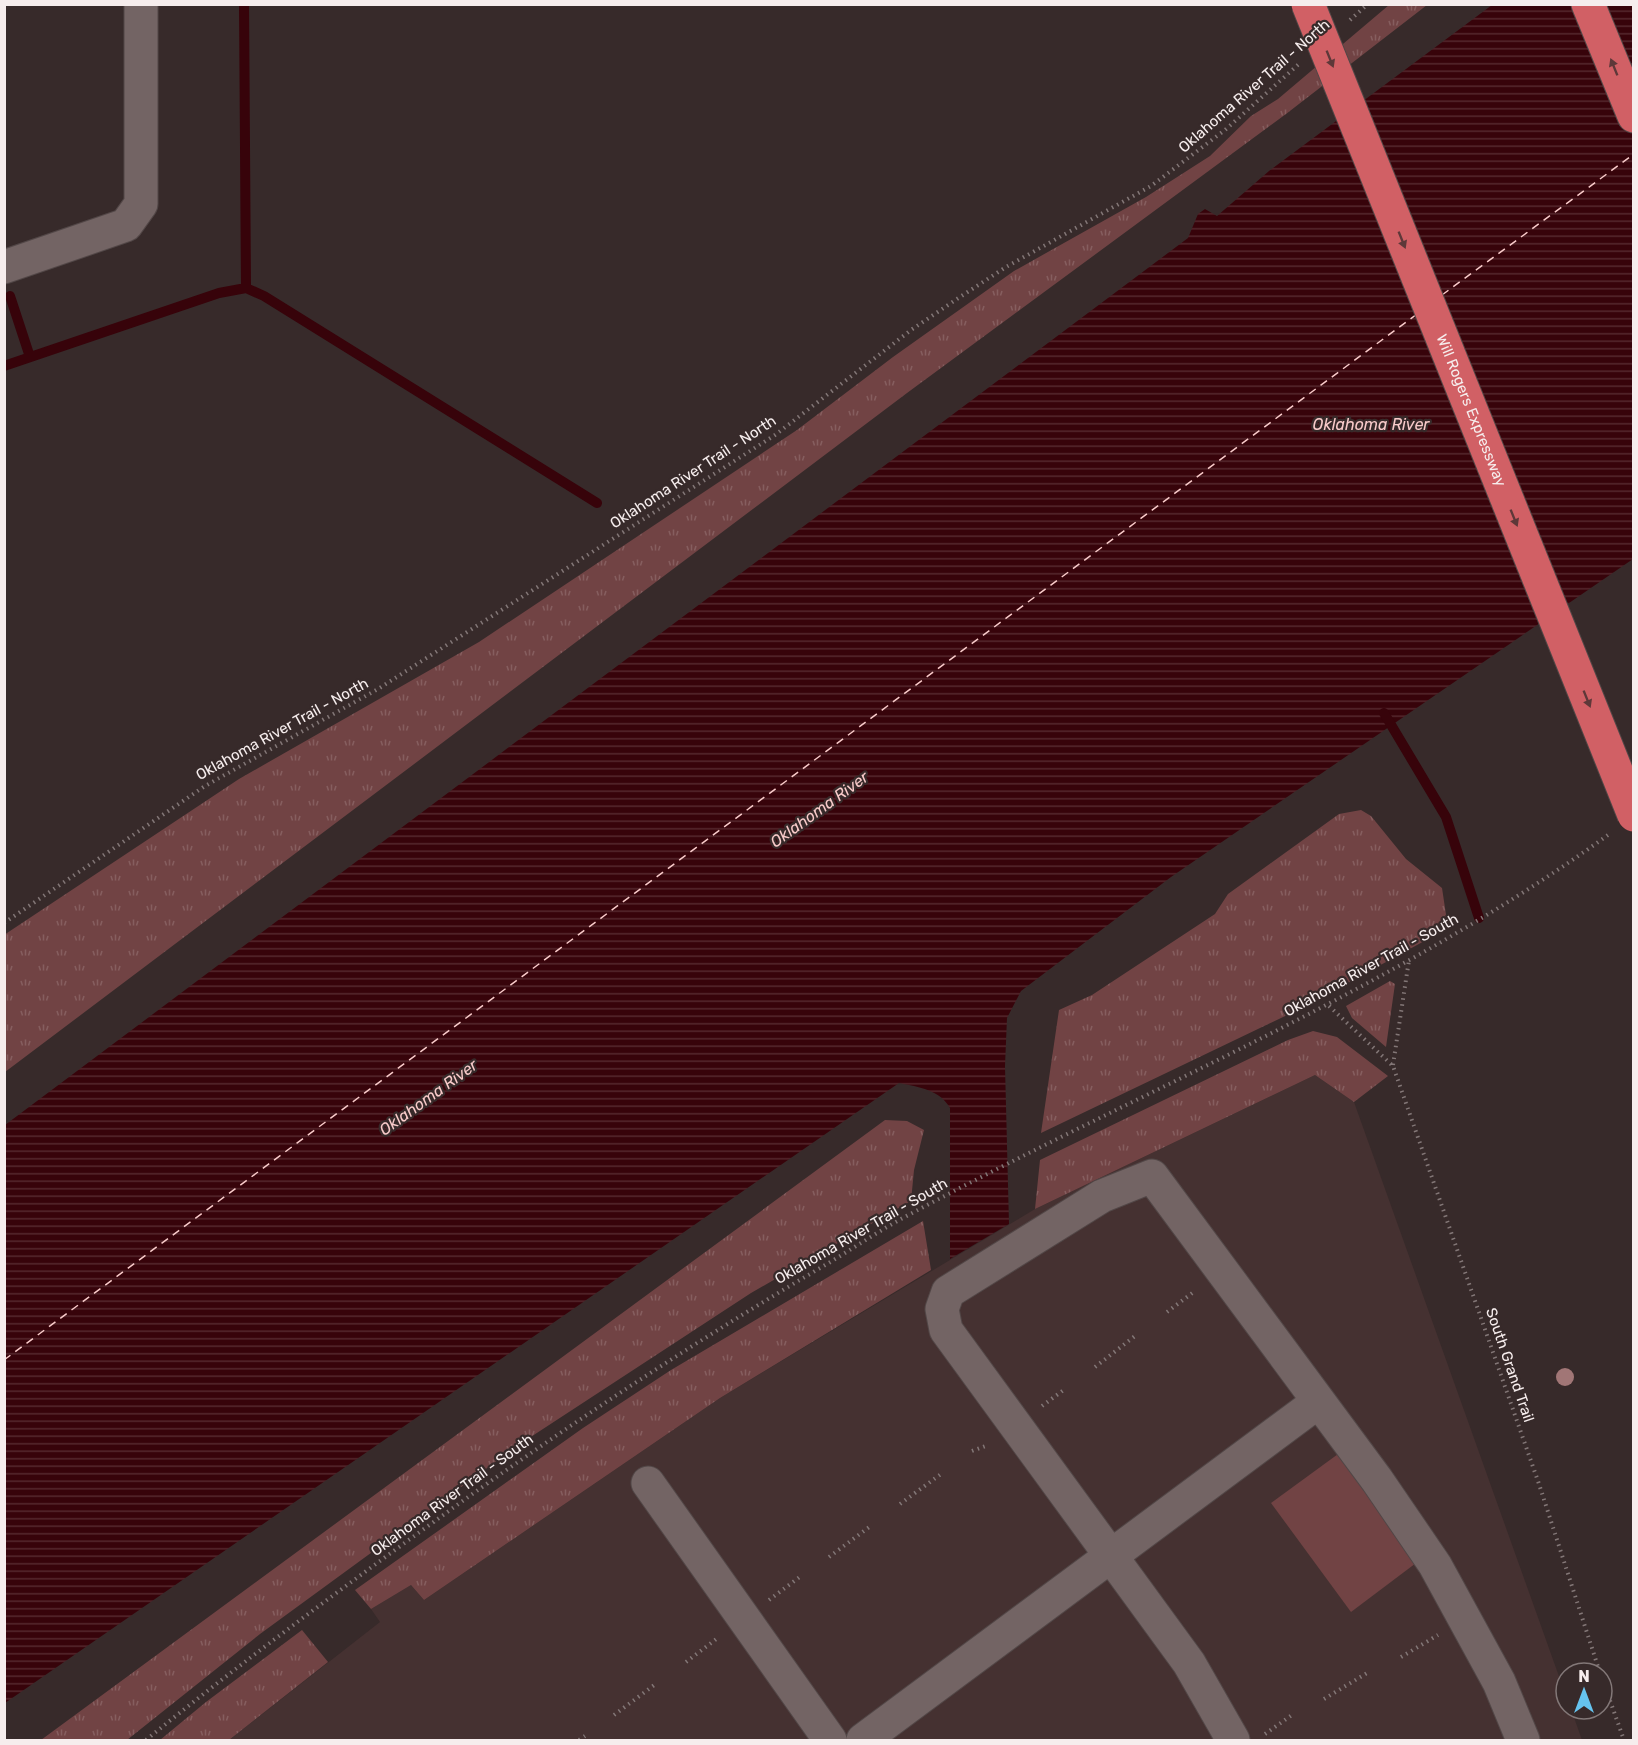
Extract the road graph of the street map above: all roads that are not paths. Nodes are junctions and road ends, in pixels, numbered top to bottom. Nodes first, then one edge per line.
1 (141, 4) edge
2 (1308, 4) edge
3 (1588, 4) edge
4 (1634, 116) edge
5 (4, 267) edge
6 (1625, 823) edge
7 (1318, 1402) junction
8 (648, 1483) dead end
9 (1110, 1557) junction
10 (830, 1740) edge
11 (863, 1740) edge
12 (1233, 1740) edge
13 (1523, 1740) edge

1 - 5 lane
2 -> 6 highway, Will Rogers Expressway, bridge
4 -> 3 highway
7 - 9 lane
7 - 9 lane
7 - 13 lane
8 - 10 lane
9 - 11 lane
9 - 12 lane

